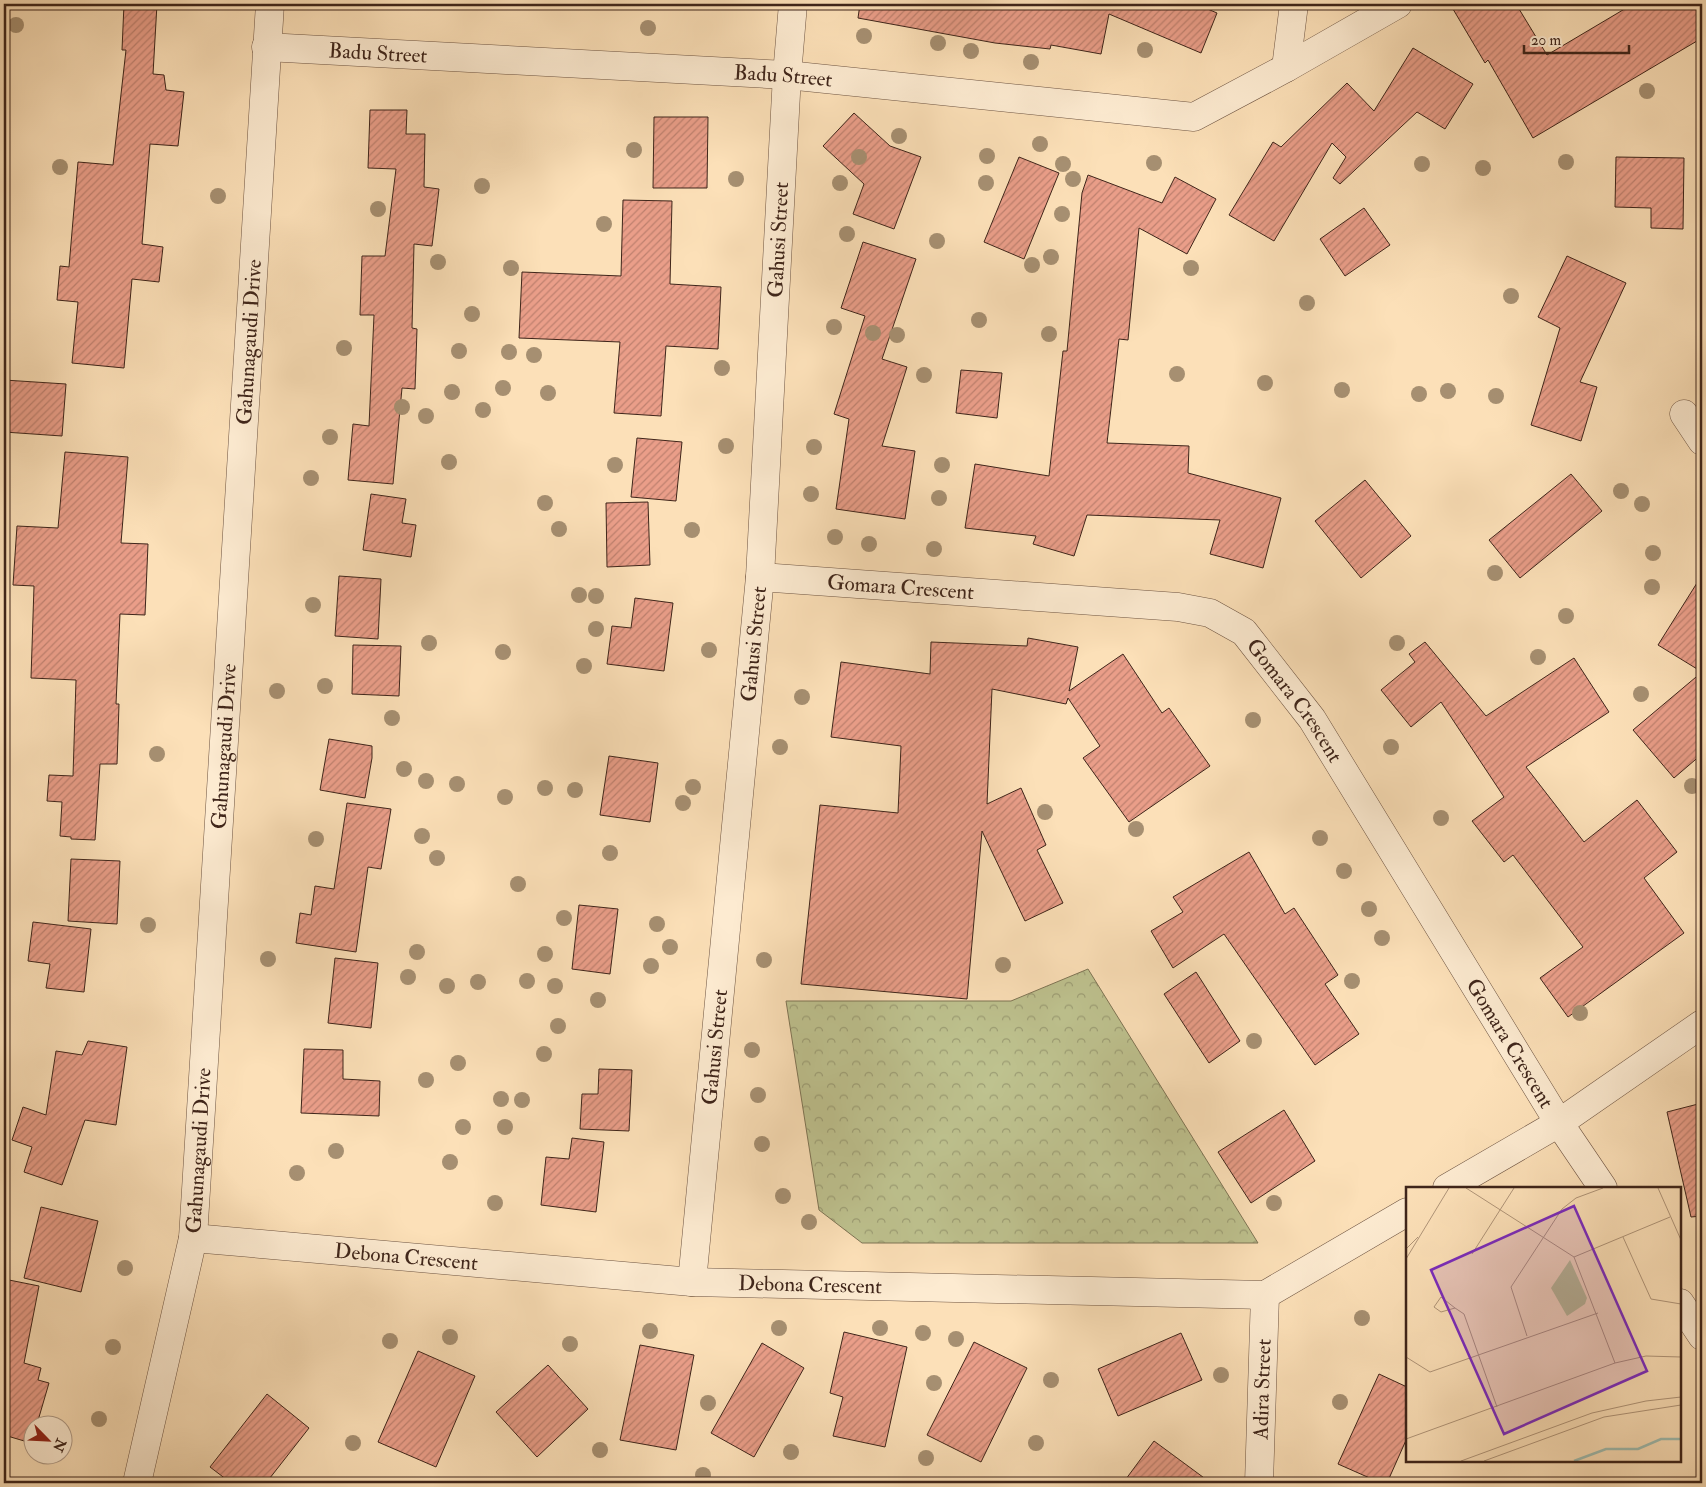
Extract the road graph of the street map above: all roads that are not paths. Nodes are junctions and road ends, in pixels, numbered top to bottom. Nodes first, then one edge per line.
1 (270, 4) edge
2 (793, 4) edge
3 (1294, 4) edge
4 (1398, 4) edge
5 (266, 47) junction
6 (1286, 68) junction
7 (787, 75) junction
8 (1684, 414) dead end
9 (1702, 441) edge
10 (760, 576) junction
11 (1702, 1024) edge
12 (1559, 1123) junction
13 (1449, 1187) edge
14 (1602, 1187) edge
15 (1406, 1213) edge
16 (193, 1238) junction
17 (692, 1282) junction
18 (1265, 1295) junction
19 (1681, 1304) edge
20 (1702, 1336) edge
21 (137, 1483) edge
22 (1259, 1483) edge

1 - 5 street, Gahunagaudi Drive
2 - 7 street, Gahusi Street
3 - 6 street
4 - 6 street, Badu Street
5 - 7 street, Badu Street
5 - 16 street, Gahunagaudi Drive
6 - 7 street, Badu Street
7 - 10 street, Gahusi Street
8 - 9 street
10 - 12 street, Gomara Crescent
10 - 17 street, Gahusi Street
11 - 12 street
12 - 13 street
12 - 14 street, Gomara Crescent
15 - 18 street
16 - 17 street, Debona Crescent
16 - 21 street, Gahunagaudi Drive
17 - 18 street, Debona Crescent
18 - 22 street, Adira Street
19 - 20 street

